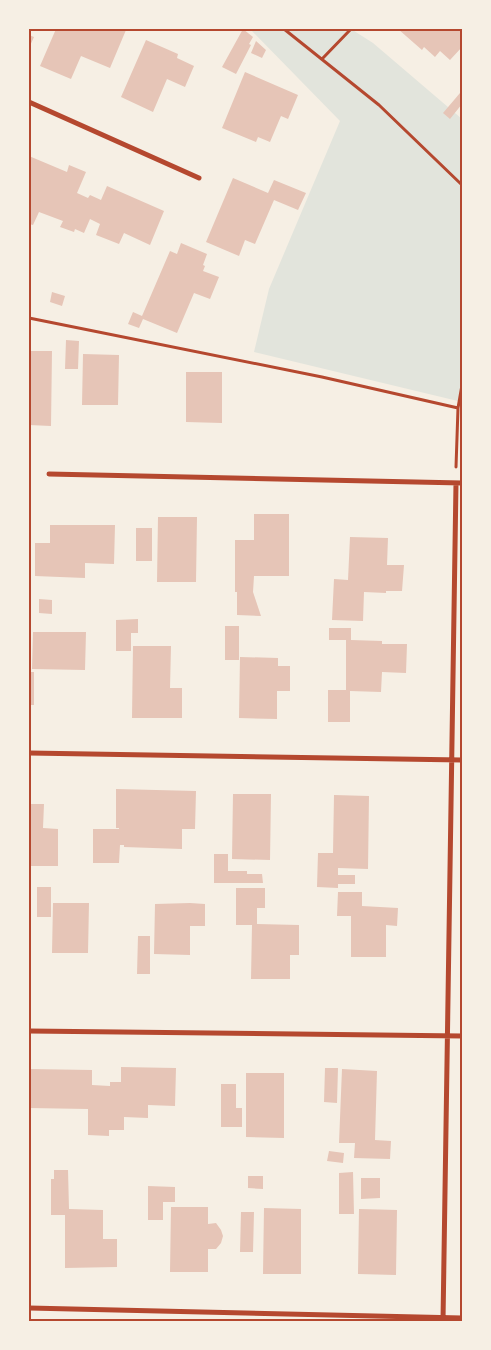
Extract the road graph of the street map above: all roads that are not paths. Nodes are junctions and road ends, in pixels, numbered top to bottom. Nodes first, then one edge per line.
1 (29, 102) edge
2 (199, 178) dead end
3 (49, 474) dead end
4 (456, 483) junction
5 (462, 483) edge
6 (29, 754) edge
7 (452, 760) junction
8 (462, 760) edge
9 (29, 1031) edge
10 (447, 1035) junction
11 (462, 1036) edge
12 (29, 1308) edge
13 (462, 1318) edge
14 (443, 1320) edge

1 - 2 street
3 - 4 street
4 - 5 street
4 - 7 street
6 - 7 street
7 - 8 street
7 - 10 street
9 - 10 street
10 - 11 street
10 - 14 street
12 - 14 street
13 - 14 street

